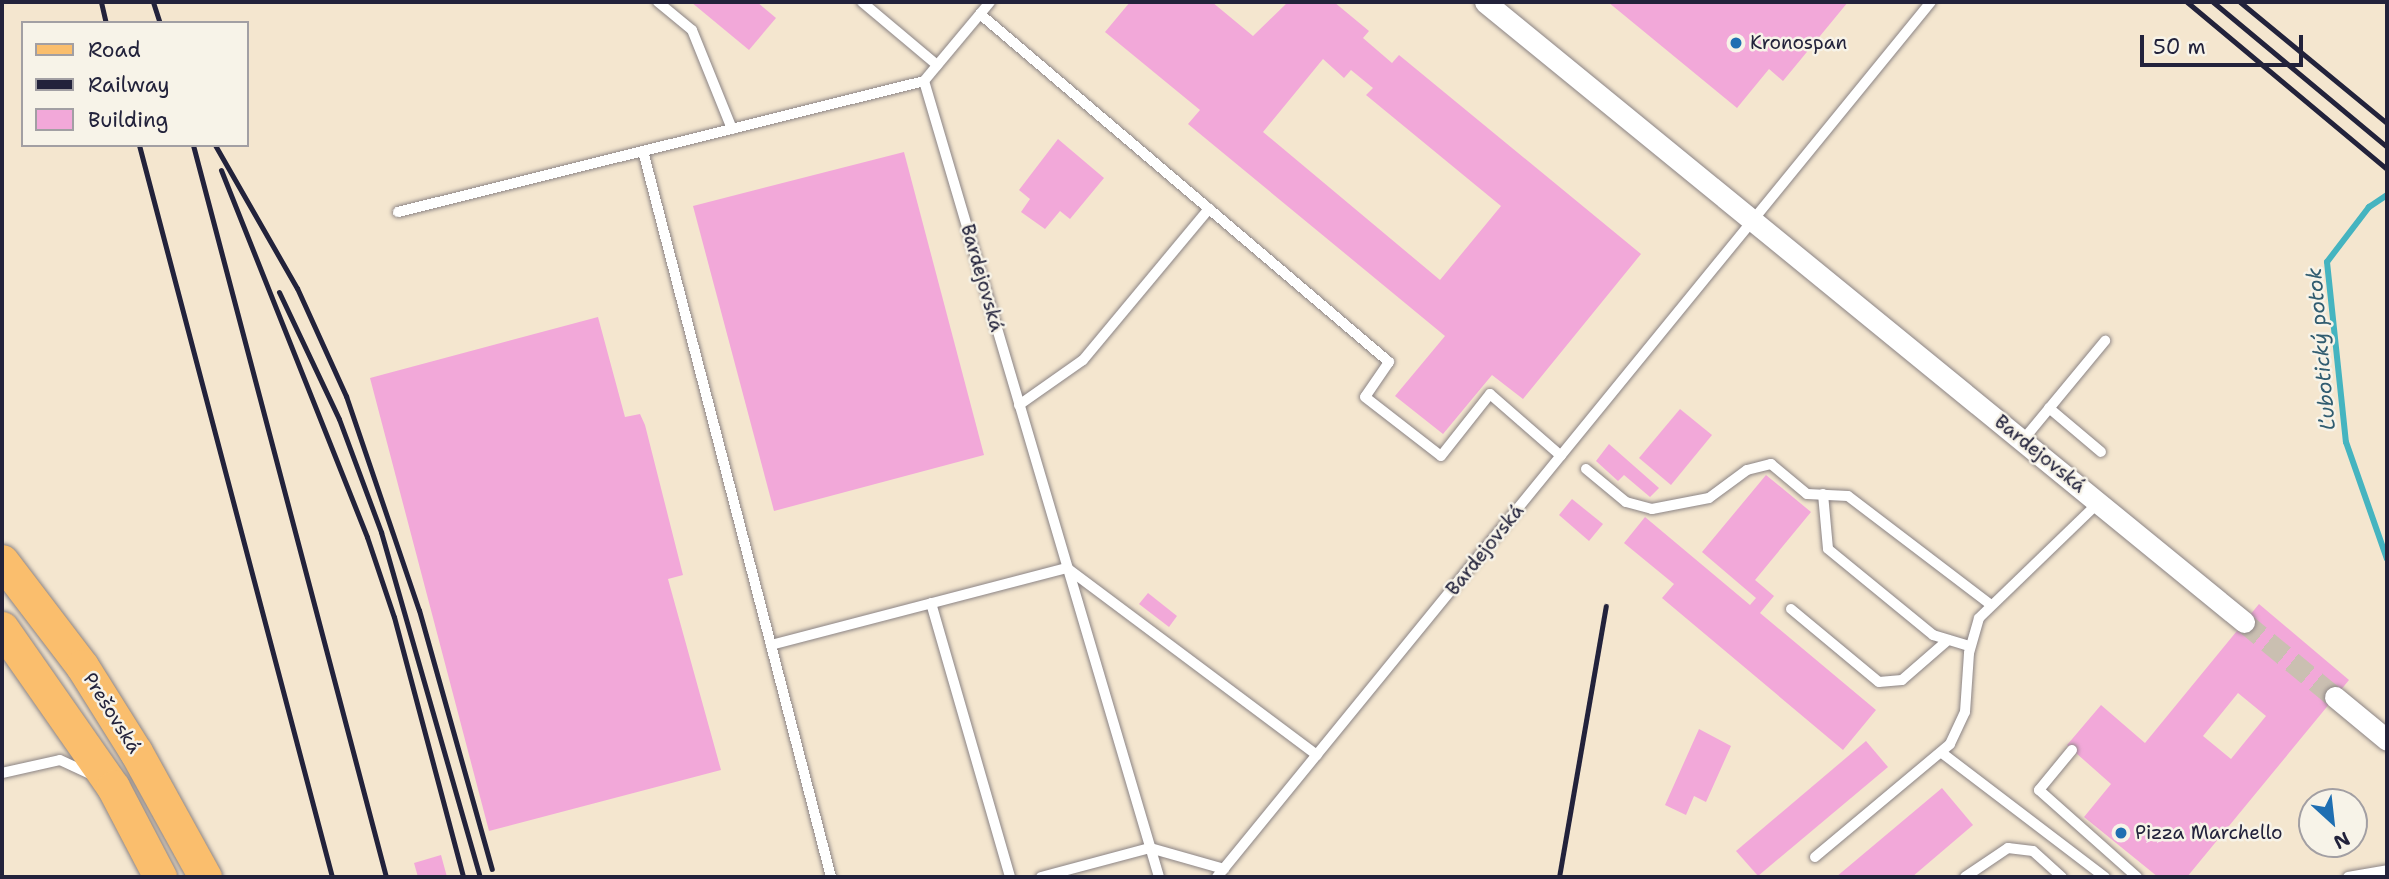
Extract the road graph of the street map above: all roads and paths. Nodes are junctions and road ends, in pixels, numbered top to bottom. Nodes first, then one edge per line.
1 (658, 2) edge
2 (862, 2) edge
3 (990, 2) edge
4 (1485, 2) edge
5 (1931, 2) edge
6 (980, 14) junction
7 (937, 65) junction
8 (924, 81) junction
9 (732, 128) junction
10 (643, 151) junction
11 (1209, 209) junction
12 (398, 212) dead end
13 (1753, 222) junction
14 (2105, 341) dead end
15 (1019, 405) junction
16 (2049, 408) junction
17 (2023, 440) junction
18 (2101, 452) dead end
19 (1561, 456) junction
20 (1586, 469) dead end
21 (1822, 494) junction
22 (2099, 502) junction
23 (2, 561) edge
24 (1067, 568) junction
25 (931, 603) junction
26 (1990, 604) junction
27 (1791, 609) dead end
28 (2244, 622) tunnel mouth
29 (2, 628) edge
30 (1948, 639) junction
31 (771, 645) junction
32 (1970, 646) junction
33 (2335, 697) tunnel mouth
34 (2387, 740) edge
35 (2072, 750) dead end
36 (1942, 753) junction
37 (1317, 755) junction
38 (2, 773) edge
39 (113, 787) junction
40 (1150, 848) junction
41 (1815, 857) dead end
42 (1221, 873) edge
43 (2387, 874) edge
44 (2101, 876) edge
45 (160, 877) edge
46 (205, 877) edge
47 (831, 877) edge
48 (1010, 877) edge
49 (1041, 877) edge
50 (1159, 877) edge
51 (1965, 877) edge
52 (2062, 877) edge
53 (2137, 877) edge
54 (2348, 877) edge

1 - 9 lane
2 - 7 lane
3 - 6 lane
4 - 13 street, Bardejovská
5 - 13 lane, Bardejovská
6 - 7 lane
6 - 11 lane
7 - 8 lane
8 - 9 lane
8 - 15 lane, Bardejovská
9 - 10 lane
10 - 12 lane
10 - 31 lane
11 - 15 lane
11 - 19 lane
13 - 17 street, Bardejovská
13 - 19 lane, Bardejovská
14 - 16 lane
15 - 24 lane, Bardejovská
16 - 17 lane
16 - 18 lane
17 - 22 street, Bardejovská
19 - 37 lane, Bardejovská
20 - 21 lane
21 - 26 lane
21 - 30 lane
22 - 26 lane, Bardejovská
22 - 28 street, Bardejovská
23 - 46 main road, Prešovská
24 - 25 lane
24 - 37 lane
24 - 40 lane, Bardejovská
25 - 31 lane
25 - 48 lane
26 - 32 lane, Bardejovská
27 - 30 lane
29 - 39 main road, Prešovská
30 - 32 lane
31 - 47 lane
32 - 36 lane, Bardejovská
33 - 34 street
35 - 53 lane
36 - 41 lane, Bardejovská
36 - 44 lane
37 - 42 lane, Bardejovská
38 - 39 lane
39 - 45 main road, Prešovská
40 - 42 lane
40 - 49 lane
40 - 50 lane, Bardejovská
43 - 54 lane
51 - 52 lane

